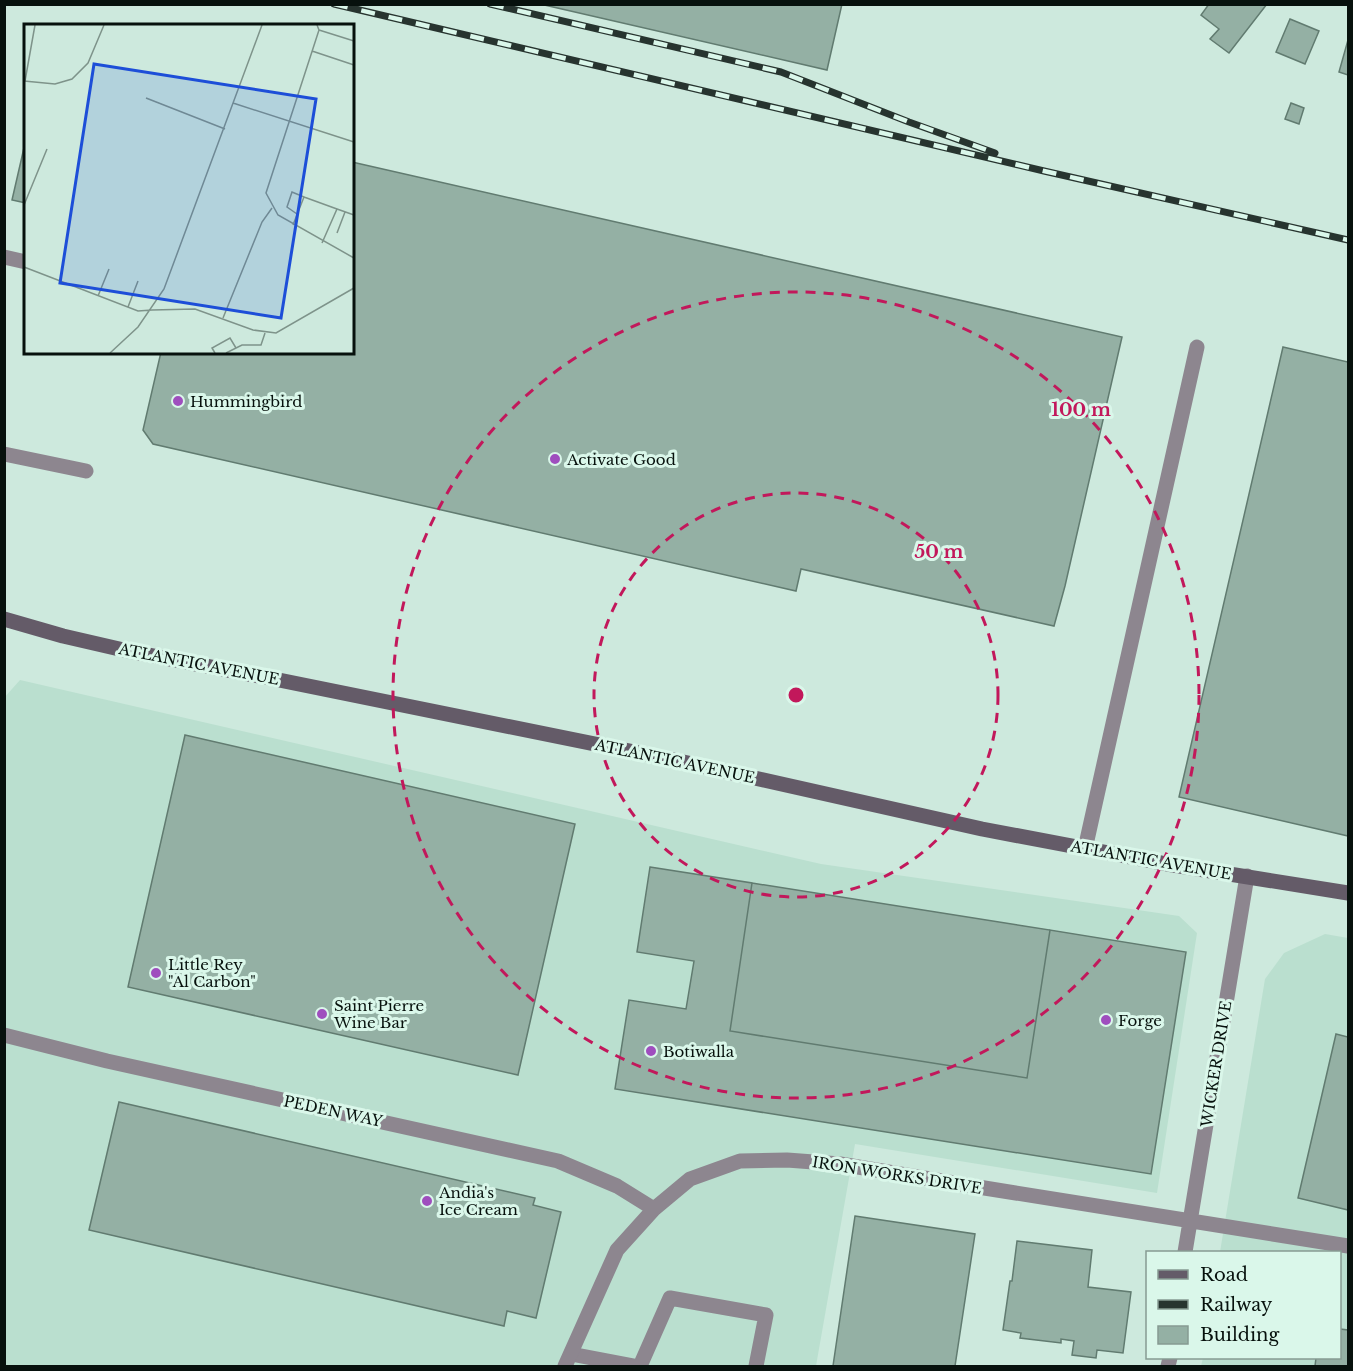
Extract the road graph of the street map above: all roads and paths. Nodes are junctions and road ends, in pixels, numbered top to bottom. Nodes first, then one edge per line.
1 (4, 257) edge
2 (24, 262) edge
3 (1197, 347) dead end
4 (4, 454) edge
5 (86, 471) dead end
6 (4, 619) edge
7 (1085, 849) junction
8 (1247, 876) junction
9 (1348, 893) edge
10 (4, 1035) edge
11 (654, 1209) junction
12 (1191, 1221) junction
13 (1348, 1246) edge
14 (1185, 1251) edge
15 (568, 1360) edge
16 (633, 1366) edge
17 (640, 1366) edge
18 (756, 1366) edge

1 - 2 street
3 - 7 street
4 - 5 street
6 - 7 main road, ATLANTIC AVENUE
7 - 8 main road, ATLANTIC AVENUE
8 - 9 main road, ATLANTIC AVENUE
8 - 12 street, WICKER DRIVE
10 - 11 street, PEDEN WAY
11 - 12 street, IRON WORKS DRIVE
11 - 15 street, IRON WORKS DRIVE
12 - 13 street, IRON WORKS DRIVE
12 - 14 street, WICKER DRIVE
15 - 16 street
17 - 18 street

